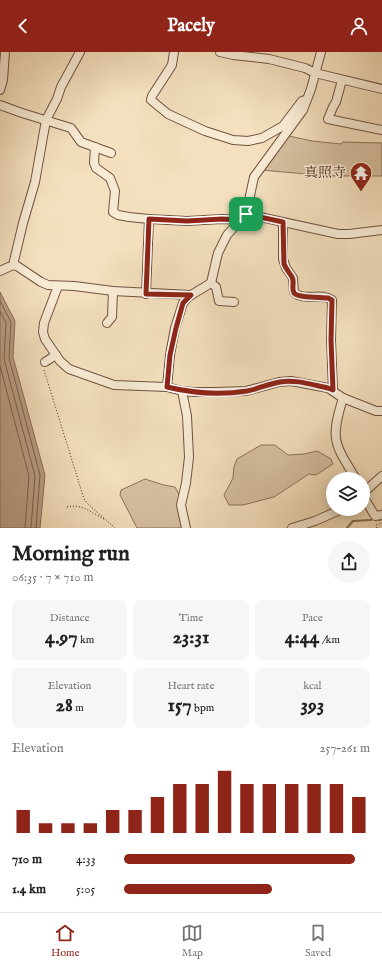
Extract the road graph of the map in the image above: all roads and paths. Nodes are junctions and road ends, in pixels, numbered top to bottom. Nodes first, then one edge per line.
1 (5, 52) edge
2 (80, 52) edge
3 (174, 52) edge
4 (220, 52) edge
5 (321, 52) edge
6 (315, 73) junction
7 (342, 80) junction
8 (382, 89) edge
9 (0, 90) edge
10 (307, 99) junction
11 (0, 105) edge
12 (46, 120) junction
13 (382, 130) edge
14 (95, 147) junction
15 (111, 153) dead end
16 (244, 217) junction
17 (149, 219) junction
18 (283, 222) junction
19 (382, 230) edge
20 (13, 264) junction
21 (0, 271) edge
22 (211, 282) junction
23 (58, 286) junction
24 (113, 292) junction
25 (146, 294) junction
26 (191, 295) junction
27 (234, 302) dead end
28 (107, 323) dead end
29 (56, 355) junction
30 (45, 362) joint
31 (167, 387) junction
32 (333, 390) junction
33 (182, 391) junction
34 (343, 398) junction
35 (382, 411) edge
36 (352, 472) edge
37 (382, 476) edge
38 (370, 487) edge
39 (67, 507) dead end
40 (370, 507) edge
41 (382, 515) edge
42 (326, 516) edge
43 (106, 521) junction
44 (382, 523) edge
45 (115, 528) edge
46 (186, 528) edge
47 (292, 528) edge
48 (377, 528) edge

1 - 9 street
2 - 12 street
3 - 10 street
4 - 6 street
5 - 6 street
6 - 7 street
6 - 10 street
7 - 8 street
7 - 13 street
10 - 16 street
11 - 12 street
12 - 14 street
12 - 20 street
14 - 15 street
14 - 17 street
16 - 17 street
16 - 18 street
16 - 22 street
17 - 25 street
18 - 19 street
18 - 32 street
20 - 21 street
20 - 23 street
22 - 26 street
22 - 27 street
23 - 24 street
23 - 29 street
24 - 25 street
24 - 28 street
25 - 26 street
26 - 31 street
29 - 30 street
29 - 31 street
30 - 43 path
31 - 33 street
32 - 33 street
32 - 34 street
33 - 46 street
34 - 35 street
34 - 36 street
37 - 38 street
39 - 43 path
40 - 41 street
42 - 47 street
43 - 45 path
44 - 48 path

